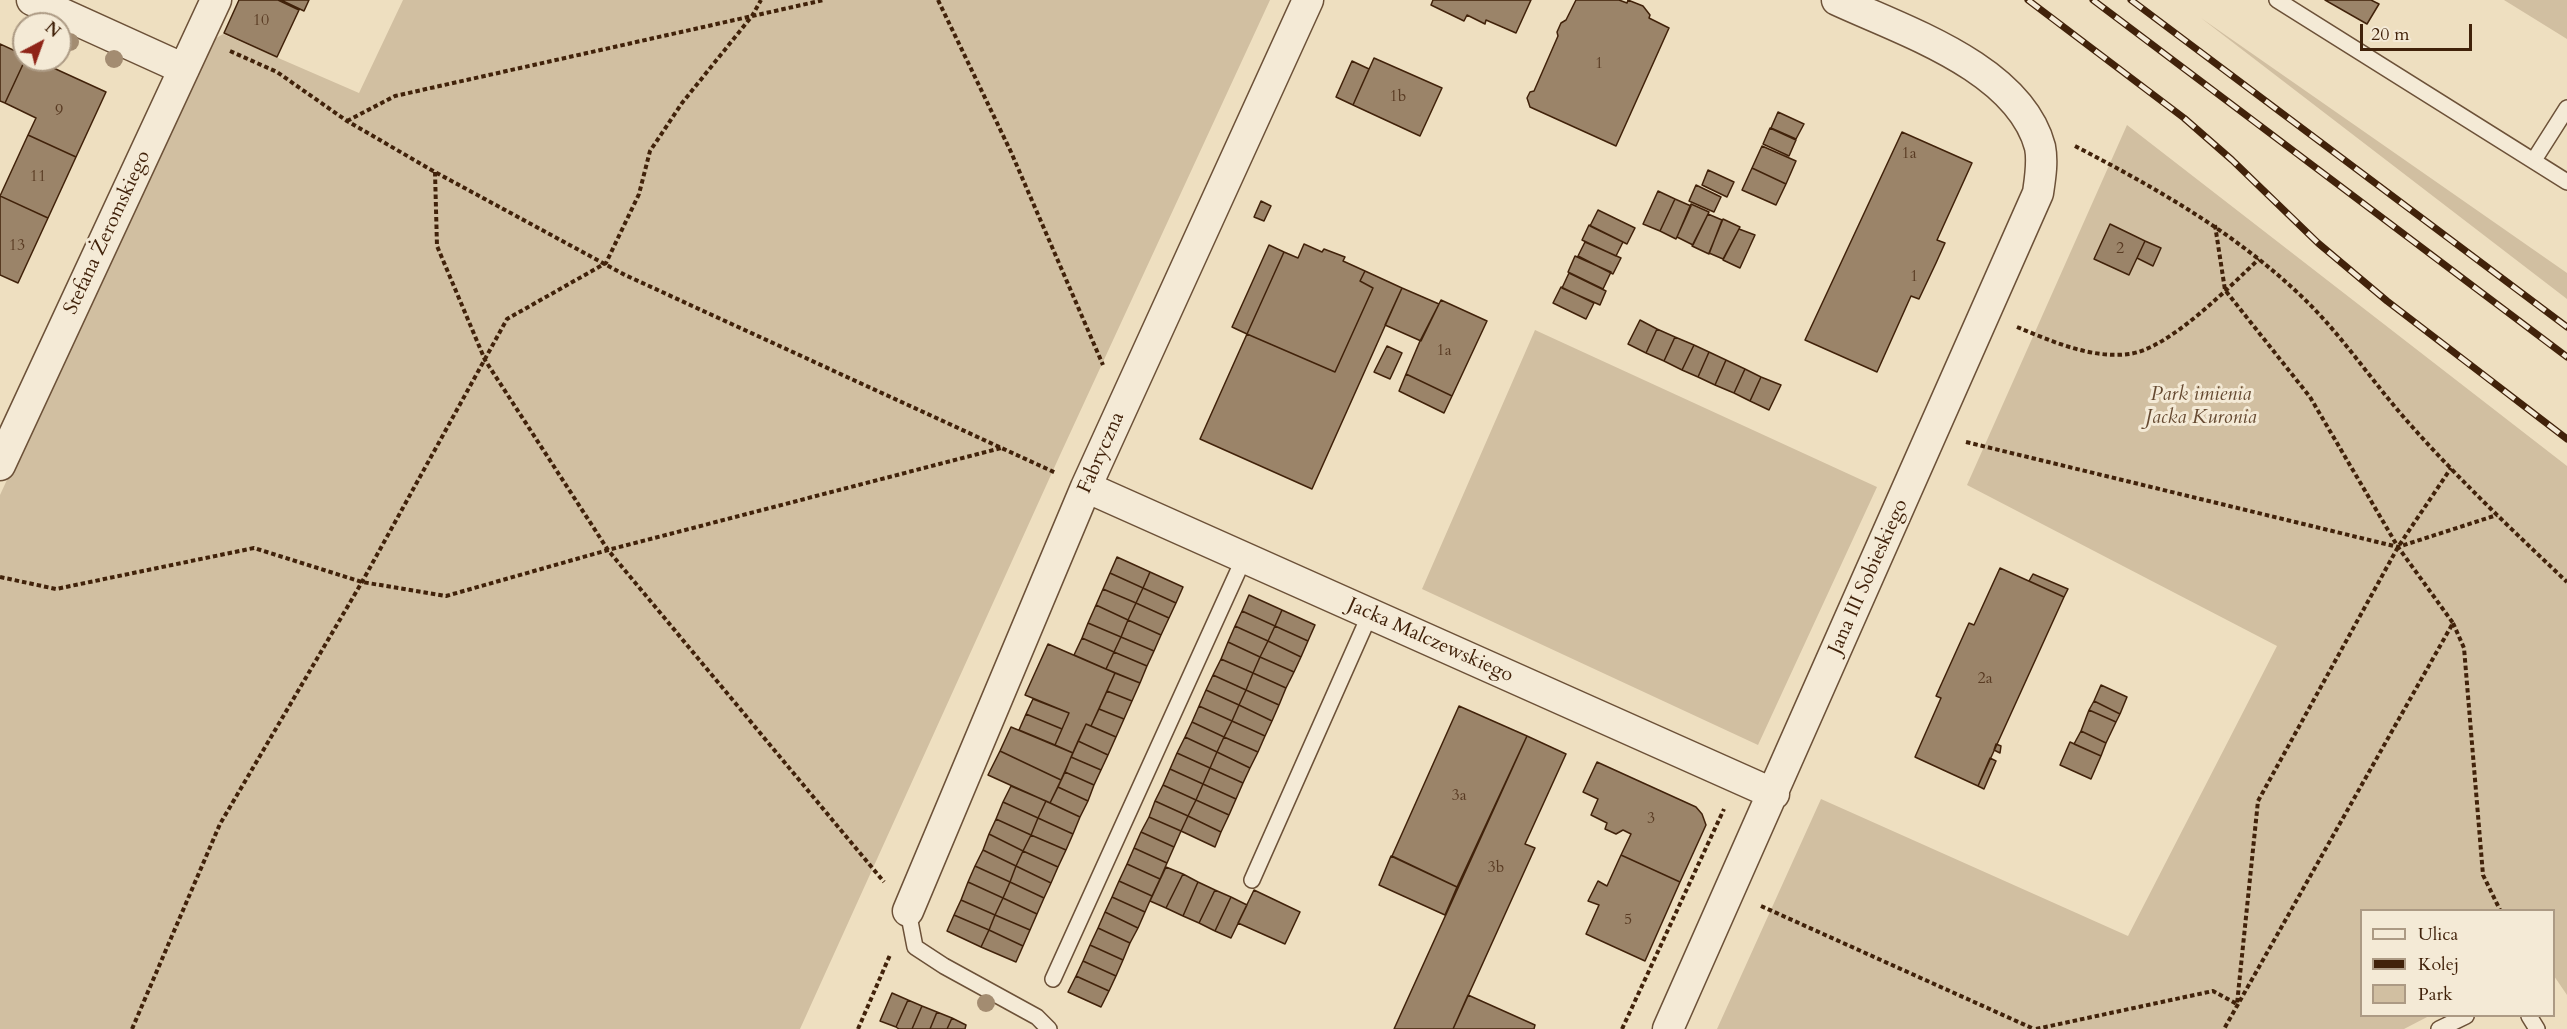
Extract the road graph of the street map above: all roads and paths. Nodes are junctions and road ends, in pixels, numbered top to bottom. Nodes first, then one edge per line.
1 (32, 0) edge
2 (216, 0) edge
3 (761, 0) edge
4 (824, 0) edge
5 (938, 0) edge
6 (1308, 0) edge
7 (1837, 0) edge
8 (2277, 0) edge
9 (752, 16) junction
10 (199, 37) junction
11 (184, 69) junction
12 (2567, 108) edge
13 (347, 121) junction
14 (2029, 122) junction
15 (2534, 160) junction
16 (435, 172) junction
17 (2567, 182) edge
18 (2215, 225) junction
19 (2259, 259) junction
20 (606, 263) junction
21 (2225, 290) junction
22 (1986, 315) junction
23 (486, 360) junction
24 (1122, 410) junction
25 (1932, 434) junction
26 (1001, 448) junction
27 (0, 465) edge
28 (2451, 468) junction
29 (1086, 487) junction
30 (2497, 515) junction
31 (2398, 547) junction
32 (608, 550) junction
33 (1244, 558) junction
34 (0, 577) edge
35 (362, 582) junction
36 (2567, 582) edge
37 (1370, 614) junction
38 (2453, 622) junction
39 (1738, 779) junction
40 (1774, 794) junction
41 (1252, 879) dead end
42 (1730, 892) junction
43 (2500, 909) edge
44 (908, 911) junction
45 (1053, 979) dead end
46 (2238, 1004) junction
47 (2464, 1017) edge
48 (132, 1029) edge
49 (858, 1029) edge
50 (1049, 1029) edge
51 (1622, 1029) edge
52 (1668, 1029) edge
53 (2035, 1029) edge
54 (2224, 1029) edge
55 (2439, 1029) edge

1 - 11 street
2 - 10 street, Stefana Żeromskiego
3 - 9 path
4 - 9 path
5 - 24 path
6 - 24 street, Fabryczna
7 - 14 street, Jana III Sobieskiego
8 - 15 lane
9 - 13 path
9 - 20 path
10 - 11 street, Stefana Żeromskiego
10 - 13 path
11 - 27 street, Stefana Żeromskiego
12 - 15 lane
13 - 16 path
14 - 18 path
14 - 22 street, Jana III Sobieskiego
15 - 17 lane
16 - 20 path
16 - 23 path
18 - 19 path
18 - 21 path
19 - 21 path
19 - 28 path
20 - 23 path
20 - 26 path
21 - 22 path
21 - 31 path
22 - 25 street, Jana III Sobieskiego
23 - 32 path
23 - 35 path
24 - 29 street, Fabryczna
25 - 31 path
25 - 40 street, Jana III Sobieskiego
26 - 29 path
26 - 32 path
28 - 30 path
28 - 31 path
29 - 33 street, Jacka Malczewskiego
29 - 44 street, Fabryczna
30 - 31 path
30 - 36 path
31 - 38 path
31 - 46 path
32 - 35 path
32 - 44 path
33 - 37 street, Jacka Malczewskiego
33 - 45 lane
34 - 35 path
35 - 48 path
37 - 39 street, Jacka Malczewskiego
37 - 41 lane
38 - 43 path
38 - 46 path
39 - 40 street, Jacka Malczewskiego
39 - 51 path
40 - 42 street, Jana III Sobieskiego
42 - 52 street, Jana III Sobieskiego
42 - 53 path
44 - 49 path
44 - 50 lane
46 - 53 path
46 - 54 path
47 - 55 lane

